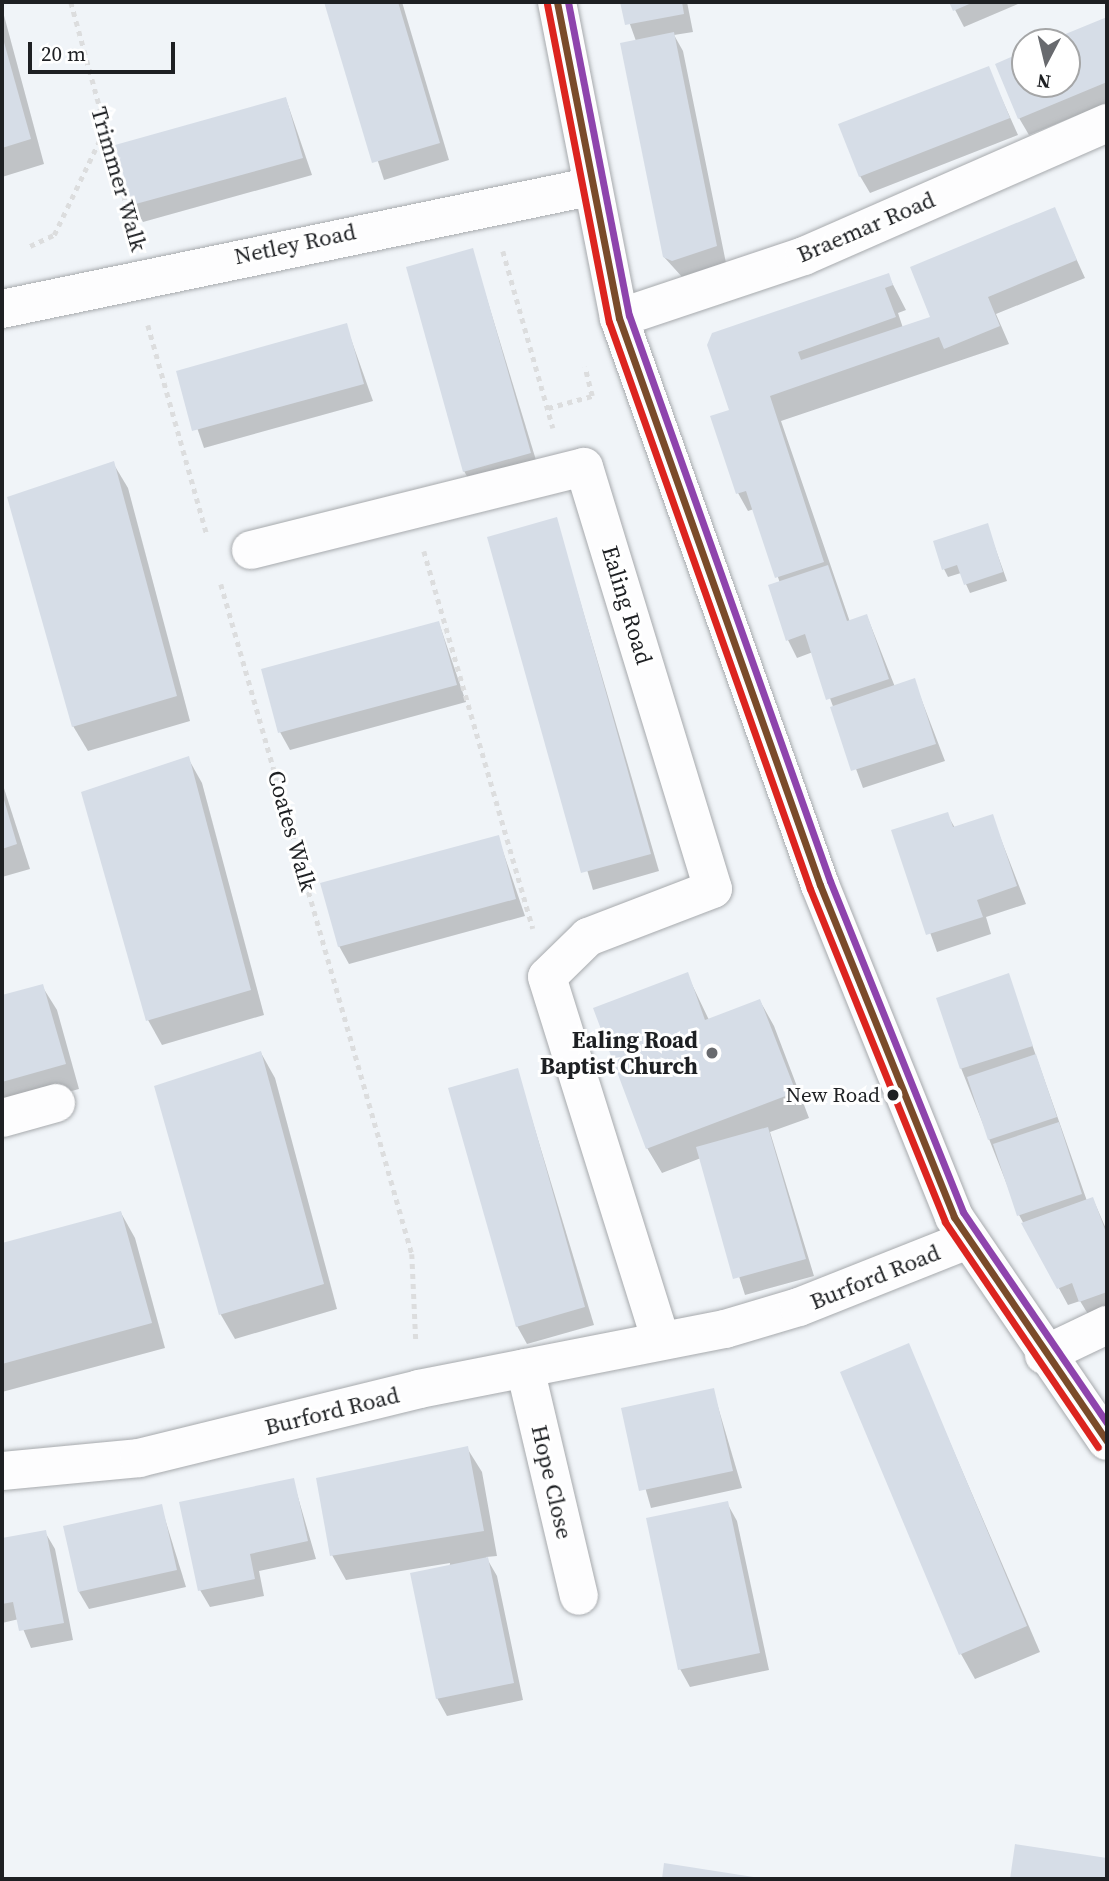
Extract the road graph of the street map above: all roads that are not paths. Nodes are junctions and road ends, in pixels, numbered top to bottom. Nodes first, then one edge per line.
1 (557, 2) edge
2 (1107, 123) edge
3 (589, 187) junction
4 (2, 309) edge
5 (619, 318) junction
6 (251, 550) dead end
7 (56, 1103) dead end
8 (2, 1118) edge
9 (967, 1240) junction
10 (1107, 1325) edge
11 (661, 1341) junction
12 (1044, 1356) junction
13 (525, 1368) junction
14 (1107, 1441) edge
15 (2, 1471) edge
16 (579, 1596) dead end

1 - 3 street
2 - 5 street, Braemar Road
3 - 4 street, Netley Road
3 - 5 street
5 - 9 street
6 - 11 street, Ealing Road
7 - 8 street
9 - 11 street, Burford Road
9 - 12 street
10 - 12 street
11 - 13 street, Burford Road
12 - 14 street
13 - 15 street, Burford Road
13 - 16 street, Hope Close

